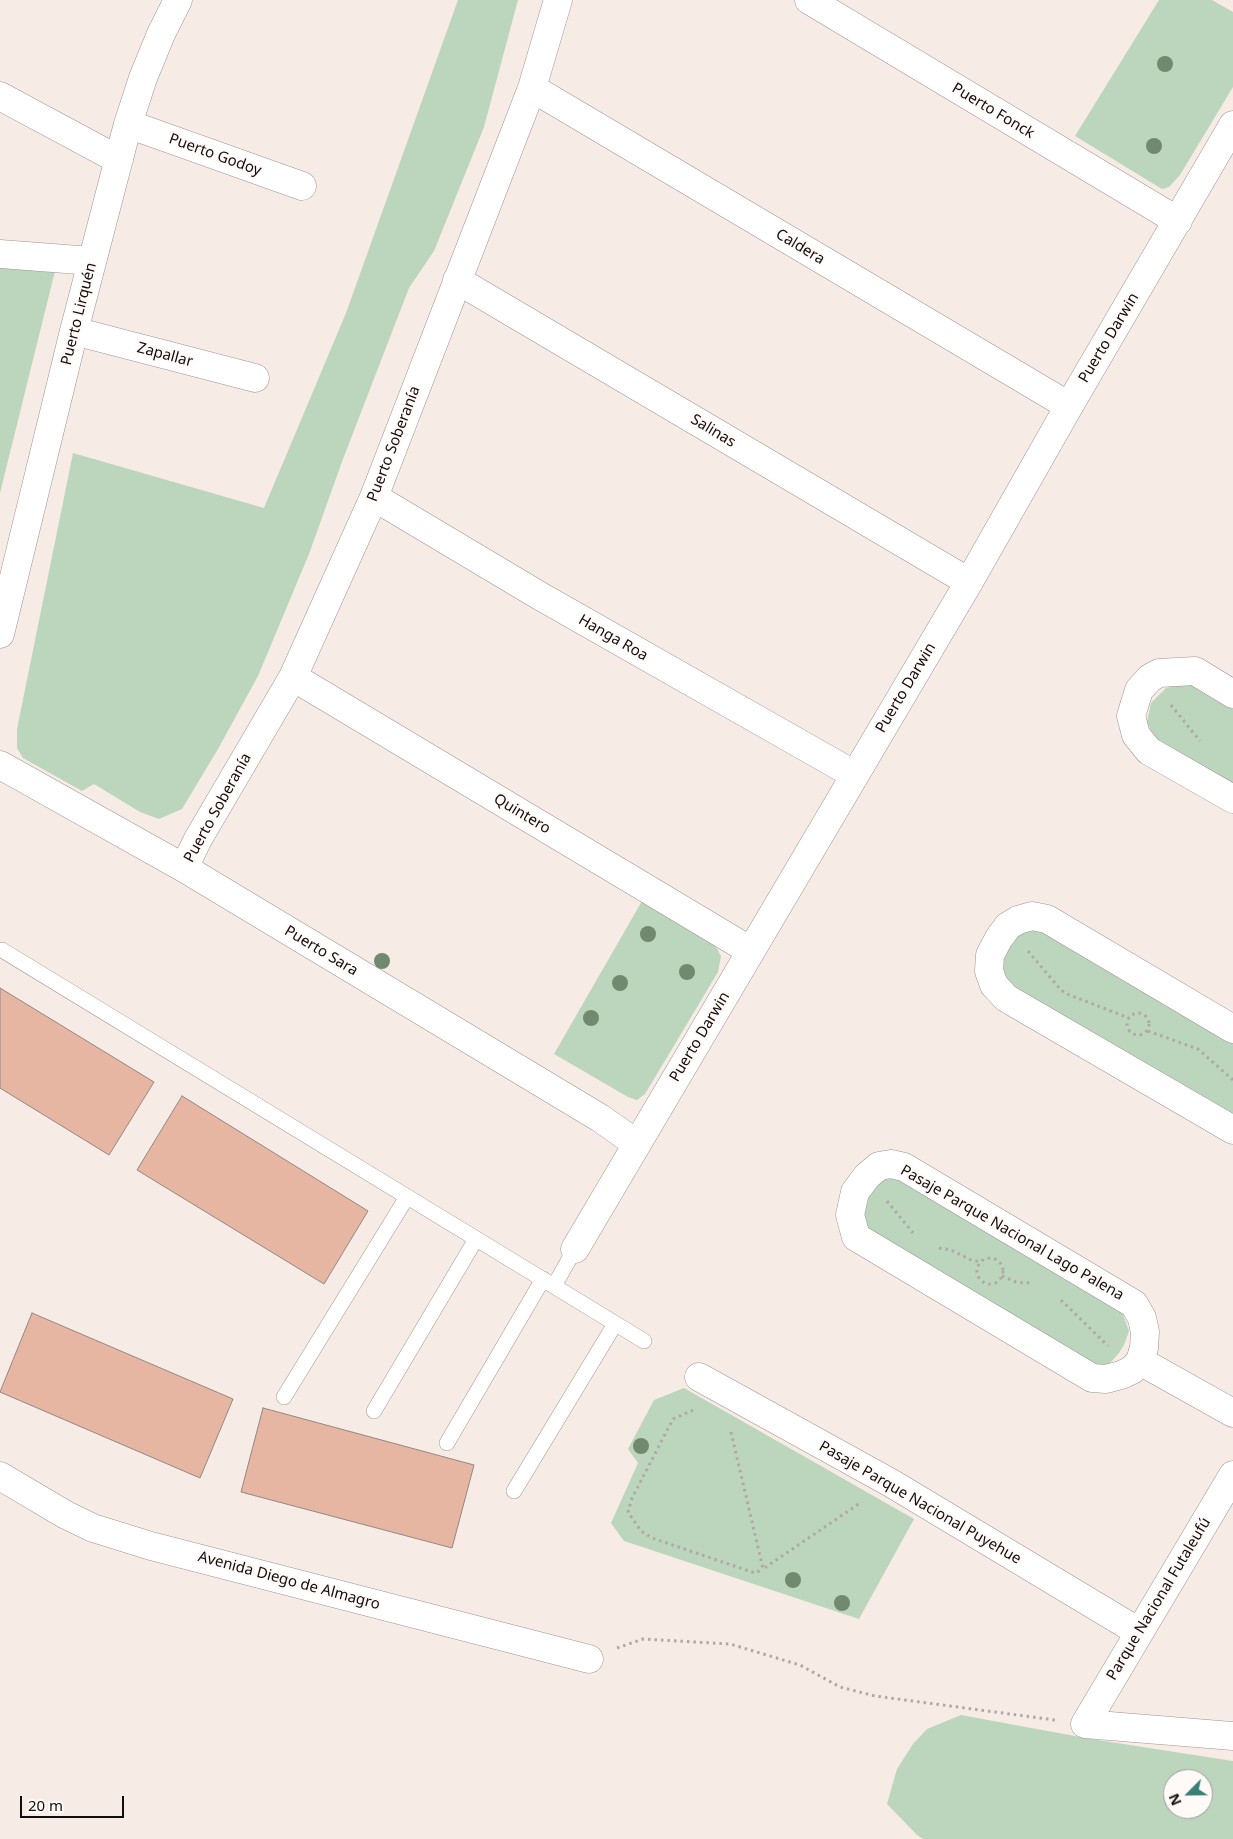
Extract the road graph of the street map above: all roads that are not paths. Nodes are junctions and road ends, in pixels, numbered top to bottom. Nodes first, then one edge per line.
1 (178, 0) edge
2 (558, 0) edge
3 (809, 0) edge
4 (532, 88) junction
5 (0, 96) edge
6 (128, 124) junction
7 (1233, 125) edge
8 (119, 160) junction
9 (302, 186) dead end
10 (1178, 221) junction
11 (0, 254) edge
12 (92, 261) junction
13 (457, 280) junction
14 (74, 331) junction
15 (255, 378) dead end
16 (1069, 406) junction
17 (374, 497) junction
18 (969, 582) junction
19 (0, 634) edge
20 (293, 677) junction
21 (1233, 694) edge
22 (0, 765) edge
23 (855, 775) junction
24 (1233, 799) edge
25 (184, 868) junction
26 (2, 950) dead end
27 (751, 951) junction
28 (1233, 1029) edge
29 (1233, 1130) edge
30 (636, 1144) junction
31 (408, 1197) junction
32 (476, 1238) junction
33 (575, 1249) joint
34 (548, 1282) junction
35 (615, 1324) junction
36 (644, 1341) dead end
37 (1136, 1365) junction
38 (710, 1383) road end
39 (284, 1397) dead end
40 (374, 1411) dead end
41 (1233, 1413) edge
42 (447, 1443) dead end
43 (1233, 1475) edge
44 (0, 1476) edge
45 (514, 1491) dead end
46 (1139, 1632) junction
47 (588, 1659) road end
48 (1233, 1736) edge

1 - 6 street, Puerto Lirquén
2 - 4 street, Puerto Soberanía
3 - 10 street, Puerto Fonck
4 - 13 street, Puerto Soberanía
4 - 16 street, Caldera
5 - 8 street
6 - 8 street, Puerto Lirquén
6 - 9 street, Puerto Godoy
7 - 10 street, Puerto Darwin
8 - 12 street, Puerto Lirquén
10 - 16 street, Puerto Darwin
11 - 12 street
12 - 14 street, Puerto Lirquén
13 - 17 street, Puerto Soberanía
13 - 18 street, Salinas
14 - 15 street, Zapallar
14 - 19 street, Puerto Lirquén
16 - 18 street, Puerto Darwin
17 - 20 street, Puerto Soberanía
17 - 23 street, Hanga Roa
18 - 23 street, Puerto Darwin
20 - 25 street, Puerto Soberanía
20 - 27 street, Quintero
21 - 24 street
22 - 25 street, Puerto Sara
23 - 27 street, Puerto Darwin
25 - 30 street, Puerto Sara
26 - 31 lane
27 - 30 street, Puerto Darwin
28 - 29 street
30 - 33 street, Puerto Darwin
31 - 32 lane
31 - 39 lane
32 - 34 lane
32 - 40 lane
33 - 34 lane
34 - 35 lane
34 - 42 lane
35 - 36 lane
35 - 45 lane
37 - 37 street, Pasaje Parque Nacional Lago Palena
37 - 41 street
38 - 46 street, Pasaje Parque Nacional Puyehue
43 - 46 street, Parque Nacional Futaleufú
44 - 47 street, Avenida Diego de Almagro
46 - 48 street, Parque Nacional Futaleufú

